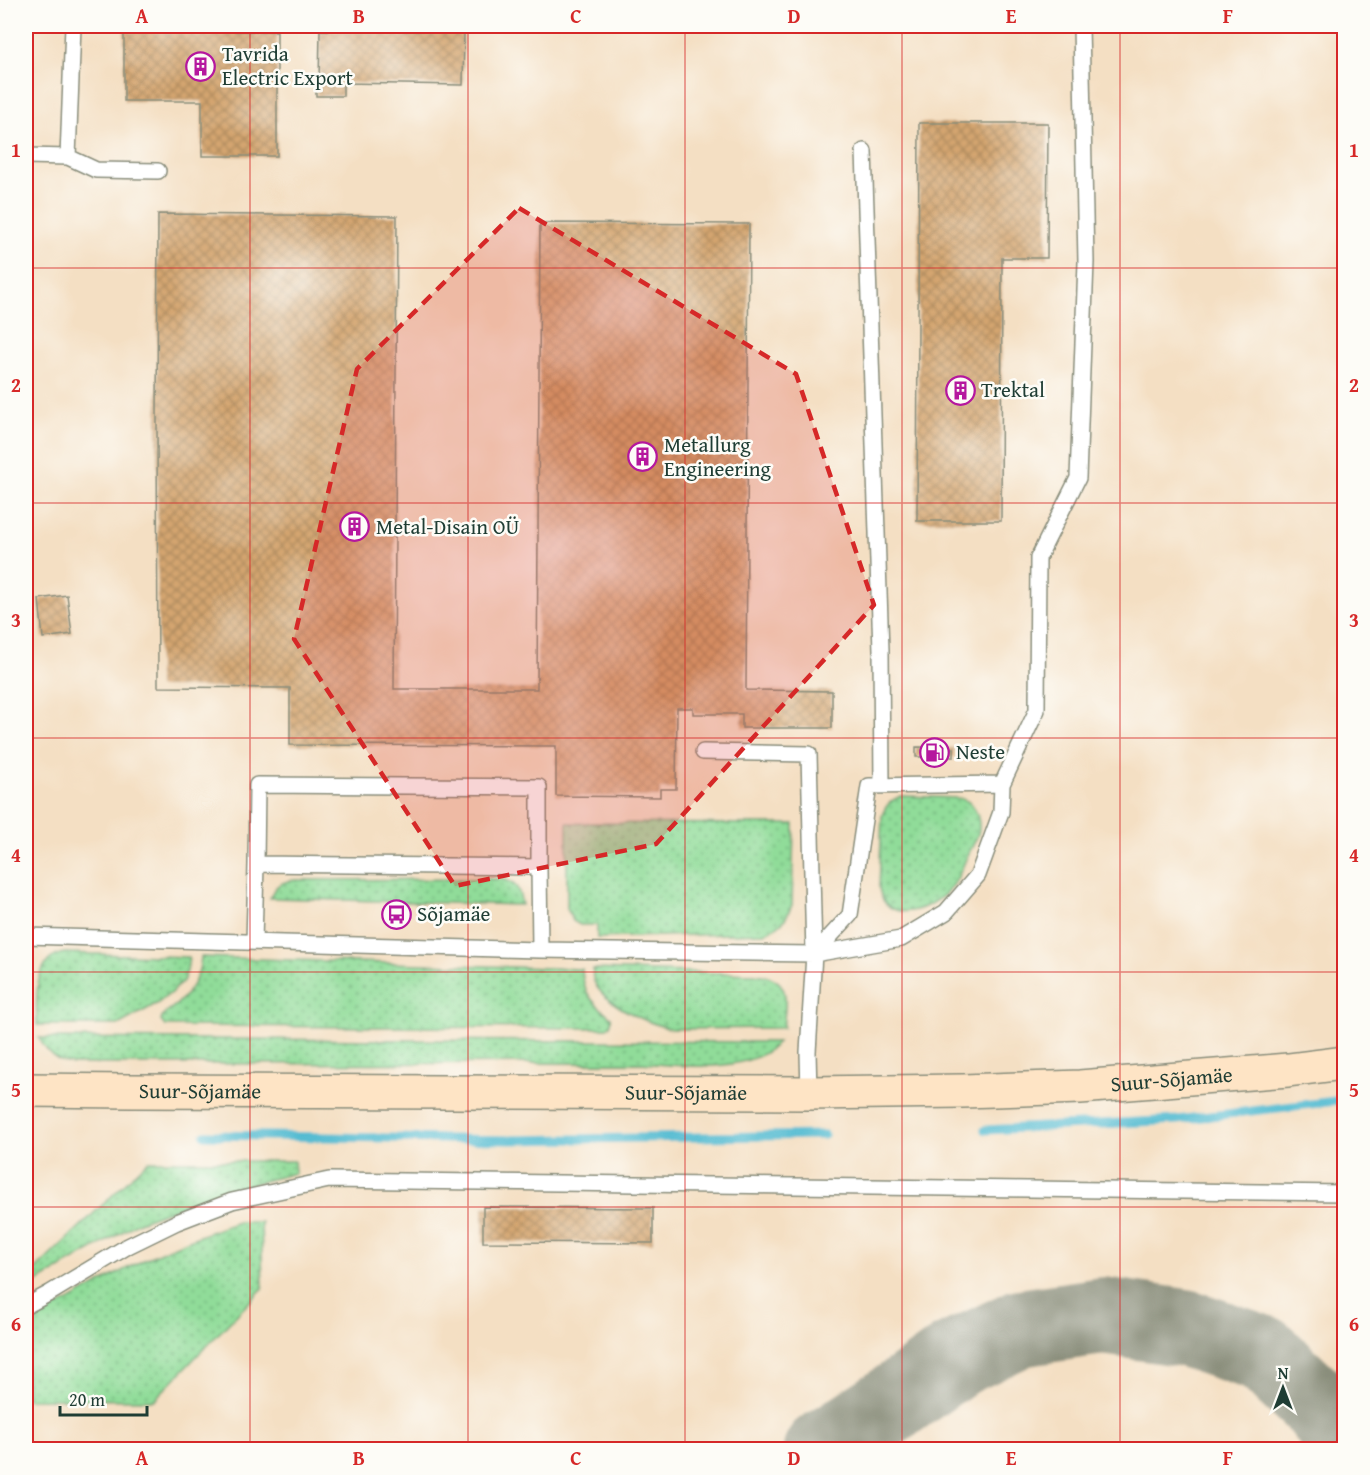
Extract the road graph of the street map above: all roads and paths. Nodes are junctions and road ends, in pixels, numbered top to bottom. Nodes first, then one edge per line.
1 (73, 26) edge
2 (1081, 26) edge
3 (864, 151) dead end
4 (26, 156) edge
5 (68, 157) junction
6 (158, 171) dead end
7 (702, 752) dead end
8 (1002, 784) junction
9 (882, 786) junction
10 (256, 864) junction
11 (539, 867) junction
12 (26, 936) edge
13 (254, 942) junction
14 (540, 950) junction
15 (814, 954) junction
16 (1344, 1063) edge
17 (26, 1090) edge
18 (809, 1093) junction
19 (1344, 1192) edge
20 (26, 1306) edge

1 - 5 lane
2 - 8 lane
3 - 9 lane
4 - 5 lane
5 - 6 lane
7 - 15 lane
8 - 9 lane
8 - 15 lane
9 - 15 lane
10 - 11 lane
10 - 11 lane
10 - 13 lane
11 - 14 lane
12 - 13 lane
13 - 14 lane
14 - 15 lane
15 - 18 lane
16 - 18 main road, Suur-Sõjamäe
17 - 18 main road, Suur-Sõjamäe
19 - 20 lane

